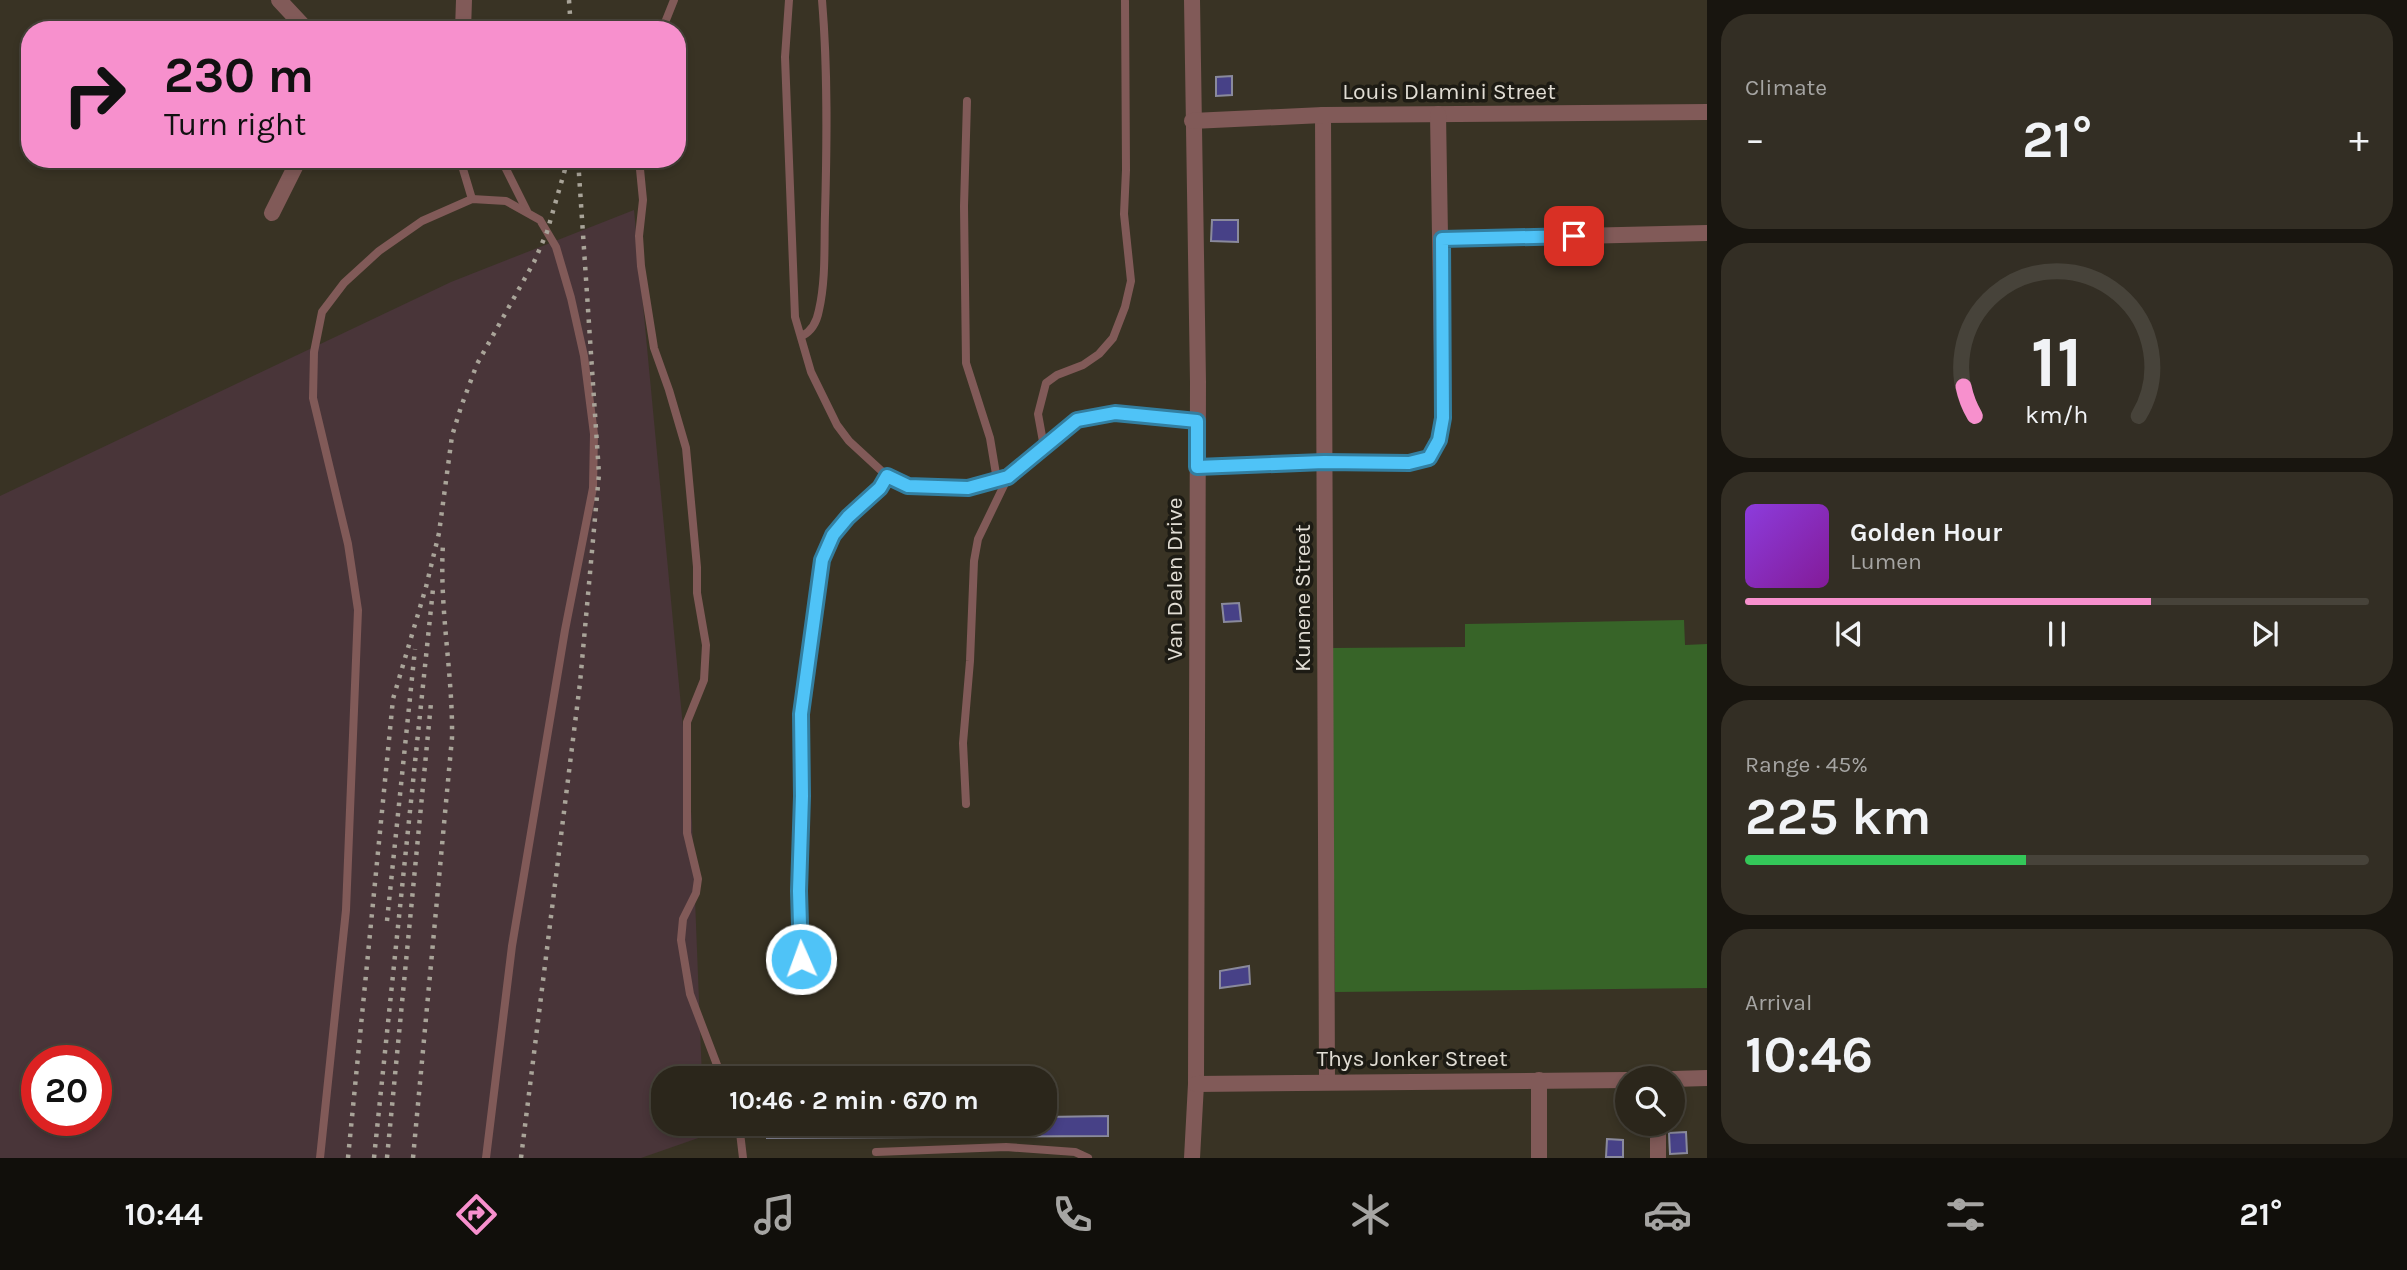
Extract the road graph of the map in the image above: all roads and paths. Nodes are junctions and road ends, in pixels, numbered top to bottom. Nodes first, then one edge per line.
1 (279, 0) edge
2 (464, 0) edge
3 (674, 0) edge
4 (789, 0) edge
5 (822, 0) edge
6 (1192, 0) edge
7 (1125, 1) edge
8 (299, 21) edge
9 (463, 21) edge
10 (666, 21) edge
11 (967, 101) dead end
12 (1707, 112) edge
13 (1438, 114) junction
14 (1324, 115) junction
15 (1192, 121) junction
16 (294, 168) edge
17 (463, 168) edge
18 (506, 168) edge
19 (640, 168) edge
20 (472, 199) junction
21 (272, 213) dead end
22 (529, 213) junction
23 (1707, 233) edge
24 (1442, 239) junction
25 (802, 336) junction
26 (1197, 421) junction
27 (1044, 447) junction
28 (1324, 462) junction
29 (1197, 467) junction
30 (887, 476) junction
31 (1008, 477) junction
32 (997, 480) junction
33 (966, 804) dead end
34 (801, 959) dead end
35 (717, 1066) edge
36 (1707, 1078) edge
37 (1685, 1079) edge
38 (1327, 1080) junction
39 (1539, 1080) junction
40 (1615, 1080) edge
41 (1196, 1084) junction
42 (740, 1136) edge
43 (1658, 1136) edge
44 (876, 1152) dead end
45 (320, 1158) edge
46 (486, 1158) edge
47 (743, 1158) edge
48 (1088, 1158) edge
49 (1192, 1158) edge
50 (1539, 1158) edge
51 (1658, 1158) edge

1 - 8 street
2 - 9 street
3 - 10 lane
4 - 25 lane
5 - 25 lane
6 - 15 street, Van Dalen Drive
7 - 27 lane
11 - 32 lane
12 - 13 street, Louis Dlamini Street
13 - 14 street, Louis Dlamini Street
13 - 24 street
14 - 15 street, Louis Dlamini Street
14 - 28 street, Kunene Street
15 - 26 street, Van Dalen Drive
16 - 21 street
17 - 20 lane
18 - 22 lane
19 - 35 lane
20 - 22 lane
20 - 45 lane
22 - 46 lane
23 - 24 street
24 - 28 street
25 - 30 lane
26 - 27 lane
26 - 29 street, Van Dalen Drive
27 - 31 lane
28 - 29 street
28 - 38 street, Kunene Street
29 - 41 street, Van Dalen Drive
30 - 32 lane
30 - 34 lane
31 - 32 lane
31 - 33 lane
36 - 37 street
38 - 39 street, Thys Jonker Street
38 - 41 street, Thys Jonker Street
39 - 40 street, Thys Jonker Street
39 - 50 street
41 - 49 street, Van Dalen Drive
42 - 47 lane
43 - 51 street
44 - 48 lane

